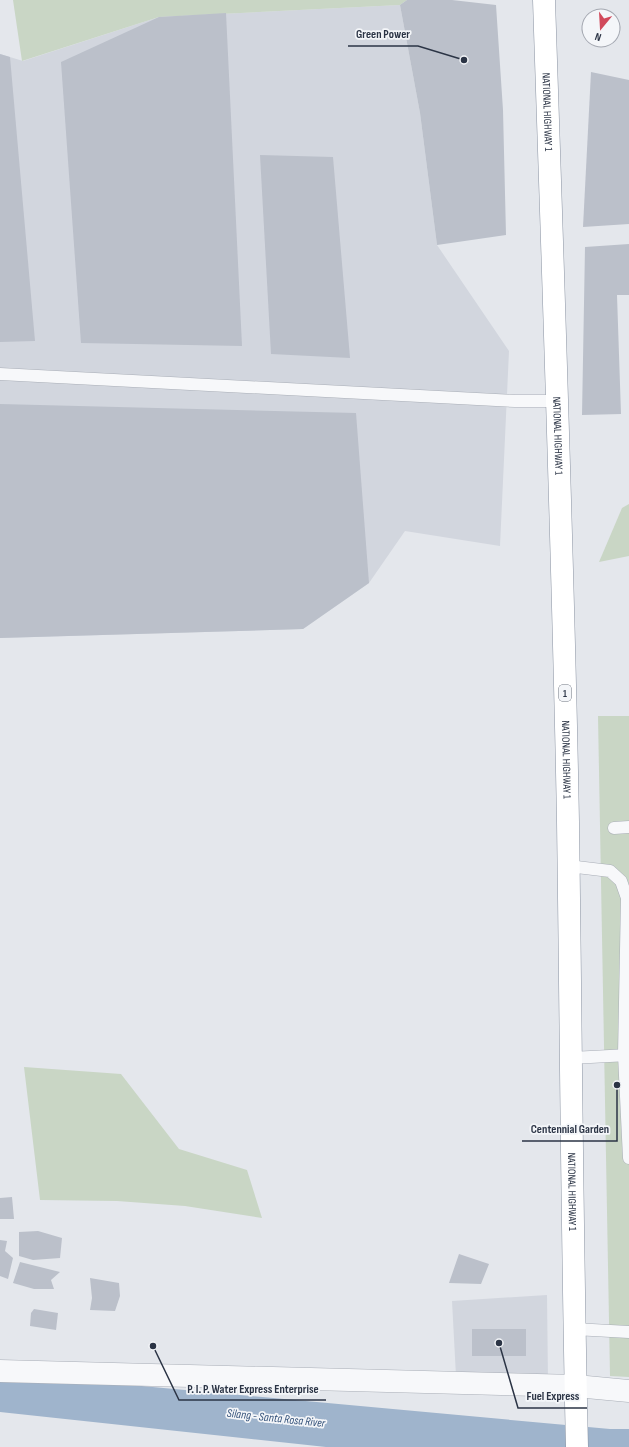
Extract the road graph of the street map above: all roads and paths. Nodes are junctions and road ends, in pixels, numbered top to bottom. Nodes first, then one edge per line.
1 (544, 0) edge
2 (0, 374) edge
3 (558, 401) junction
4 (629, 827) edge
5 (614, 828) dead end
6 (568, 866) junction
7 (626, 1055) edge
8 (571, 1058) junction
9 (629, 1158) edge
10 (574, 1329) junction
11 (629, 1332) edge
12 (0, 1371) edge
13 (576, 1389) junction
14 (629, 1391) edge
15 (577, 1447) edge

1 - 3 highway, NATIONAL HIGHWAY 1 / 1
2 - 3 lane
3 - 6 highway, NATIONAL HIGHWAY 1 / 1
4 - 5 lane
6 - 7 lane
6 - 8 highway, NATIONAL HIGHWAY 1 / 1
7 - 8 lane
7 - 9 lane
8 - 10 highway, NATIONAL HIGHWAY 1 / 1
10 - 11 lane
10 - 13 highway, NATIONAL HIGHWAY 1 / 1
12 - 13 street
13 - 14 street
13 - 15 highway, NATIONAL HIGHWAY 1 / 1

